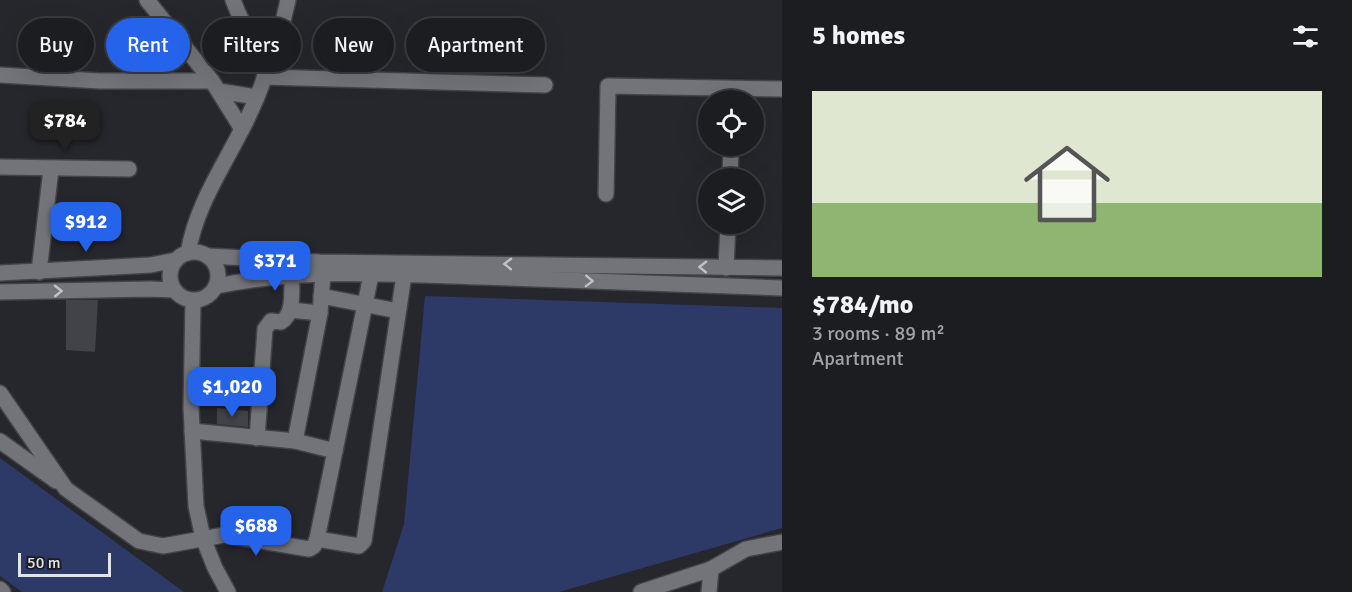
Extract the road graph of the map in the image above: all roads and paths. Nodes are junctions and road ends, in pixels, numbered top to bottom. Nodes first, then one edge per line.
1 (147, 0) edge
2 (233, 0) edge
3 (288, 0) edge
4 (240, 18) edge
5 (284, 18) edge
6 (266, 72) edge
7 (0, 75) edge
8 (264, 77) junction
9 (545, 85) dead end
10 (216, 86) junction
11 (782, 88) edge
12 (764, 90) edge
13 (698, 92) edge
14 (257, 97) junction
15 (242, 129) junction
16 (0, 167) edge
17 (51, 169) junction
18 (129, 170) dead end
19 (606, 194) dead end
20 (728, 234) edge
21 (208, 255) junction
22 (182, 256) junction
23 (726, 268) junction
24 (782, 268) edge
25 (39, 272) junction
26 (0, 273) edge
27 (323, 274) junction
28 (370, 275) junction
29 (404, 275) junction
30 (292, 276) junction
31 (217, 286) junction
32 (782, 288) edge
33 (174, 290) junction
34 (0, 292) edge
35 (321, 296) junction
36 (193, 301) junction
37 (365, 303) junction
38 (290, 310) junction
39 (398, 310) junction
40 (320, 313) junction
41 (0, 393) edge
42 (192, 431) junction
43 (257, 438) junction
44 (0, 441) edge
45 (295, 441) junction
46 (334, 451) junction
47 (66, 489) junction
48 (203, 538) junction
49 (316, 539) junction
50 (782, 542) edge
51 (711, 569) junction
52 (225, 590) edge
53 (641, 592) edge
54 (709, 592) edge

1 - 10 street
2 - 4 street
3 - 5 street
6 - 8 street
7 - 10 street
8 - 9 street
8 - 14 street
10 - 14 street
10 - 15 street
11 - 12 street
13 - 19 street
14 - 15 street
15 - 22 street
16 - 17 street
17 - 18 street
17 - 25 street
20 - 23 street
21 - 22 street
23 -> 21 street
21 - 31 street
22 - 25 street
22 - 33 street
23 - 24 street
25 - 26 street
27 - 28 street
27 - 30 street
27 - 35 street
28 - 29 street
28 - 37 street
29 -> 32 street
29 - 39 street
30 - 31 street
30 - 38 street
31 - 36 street
34 -> 33 street
33 - 36 street
35 - 37 street
35 - 40 street
36 - 42 street
37 - 39 street
37 - 46 street
38 - 40 street
38 - 43 street
39 - 49 street
40 - 45 street
41 - 47 street
42 - 43 street
42 - 48 street
43 - 45 street
44 - 47 street
45 - 46 street
46 - 49 street
47 - 48 street
48 - 49 street
48 - 52 street
50 - 51 street
51 - 53 street
51 - 54 street

